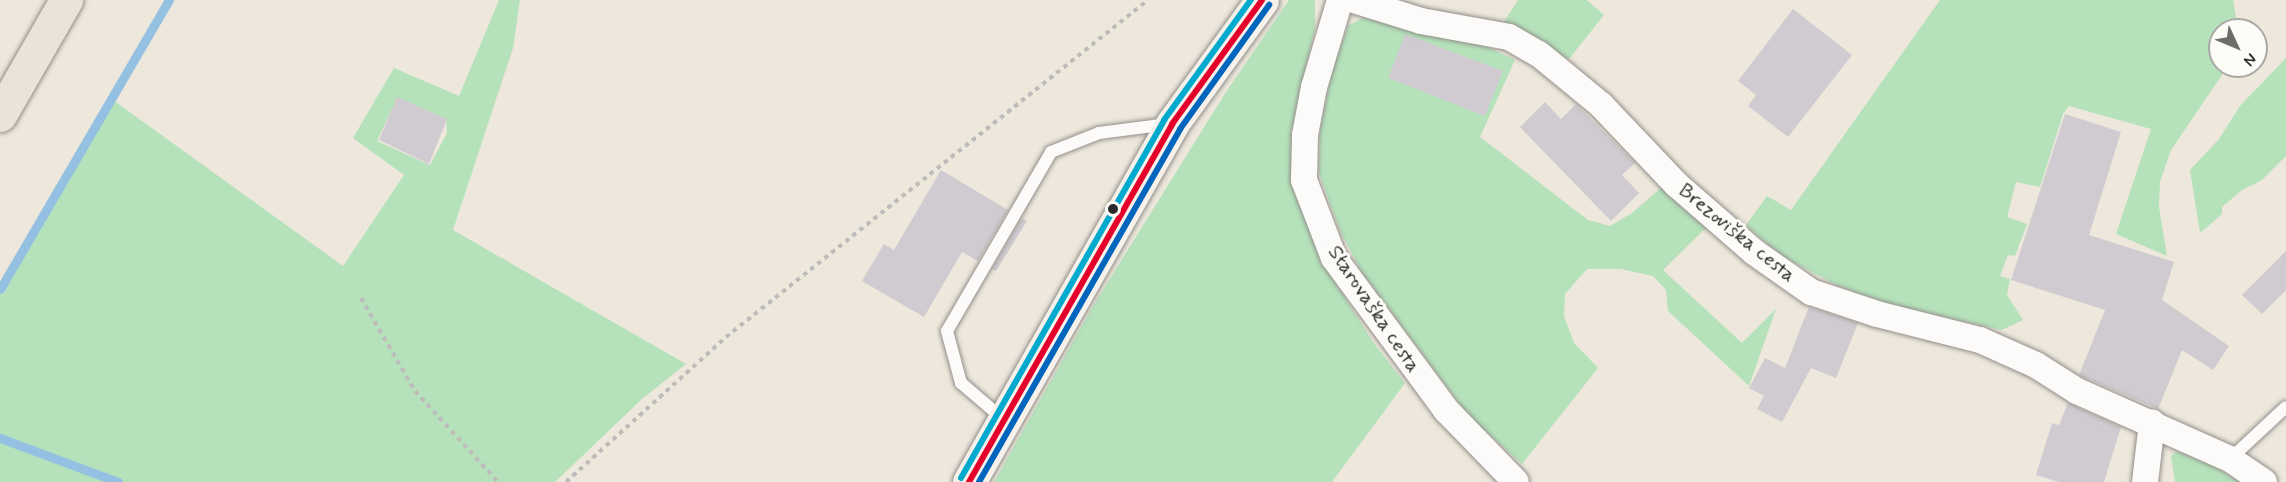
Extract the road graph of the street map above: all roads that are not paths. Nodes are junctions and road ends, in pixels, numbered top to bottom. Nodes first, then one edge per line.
1 (66, 0) edge
2 (1262, 0) edge
3 (1340, 0) edge
4 (1354, 0) edge
5 (0, 115) edge
6 (1172, 124) junction
7 (2286, 407) edge
8 (1002, 418) junction
9 (2152, 422) junction
10 (2230, 459) junction
11 (969, 482) edge
12 (1516, 482) edge
13 (2145, 482) edge
14 (2264, 482) edge

1 - 5 highway
2 - 6 main road
3 - 12 street, Starovaška cesta
4 - 9 street, Brezoviška cesta
6 - 8 main road
6 - 8 lane
7 - 10 lane
8 - 11 main road
9 - 10 street, Brezoviška cesta
9 - 13 street
10 - 14 street, Brezoviška cesta

